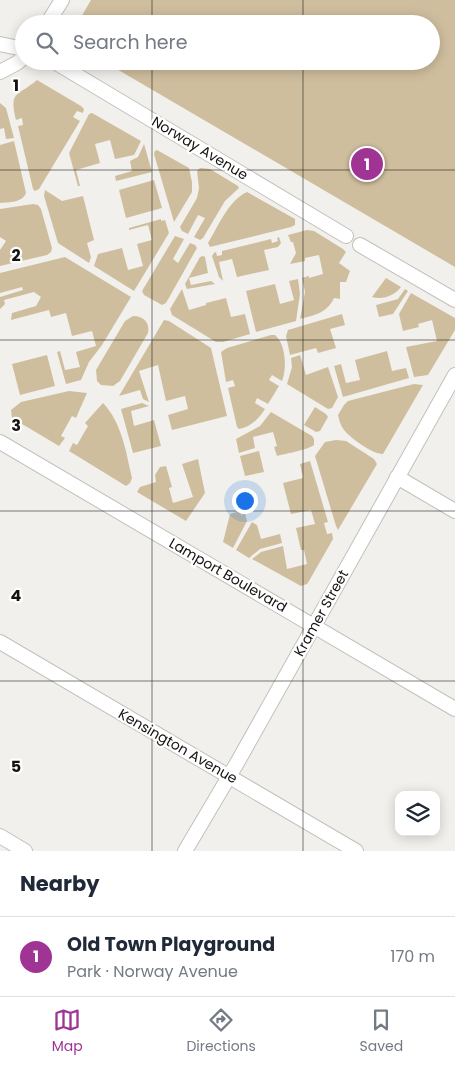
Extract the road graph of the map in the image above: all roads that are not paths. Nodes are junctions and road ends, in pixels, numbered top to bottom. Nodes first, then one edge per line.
1 (62, 0) edge
2 (53, 15) edge
3 (0, 44) edge
4 (15, 47) edge
5 (15, 64) edge
6 (68, 70) edge
7 (0, 72) edge
8 (346, 236) dead end
9 (360, 245) dead end
10 (455, 300) edge
11 (455, 375) edge
12 (0, 442) edge
13 (398, 477) junction
14 (455, 511) edge
15 (314, 626) junction
16 (0, 642) edge
17 (455, 709) edge
18 (230, 776) junction
19 (0, 836) edge
20 (26, 851) edge
21 (186, 851) edge
22 (356, 851) edge

1 - 2 street
3 - 4 street
5 - 7 street
6 - 8 street, Norway Avenue
9 - 10 street
11 - 13 street, Kramer Street
12 - 15 street, Lamport Boulevard
13 - 14 street
13 - 15 street, Kramer Street
15 - 17 street, Lamport Boulevard
15 - 18 street, Kramer Street
16 - 18 street, Kensington Avenue
18 - 21 street, Kramer Street
18 - 22 street, Kensington Avenue
19 - 20 street

